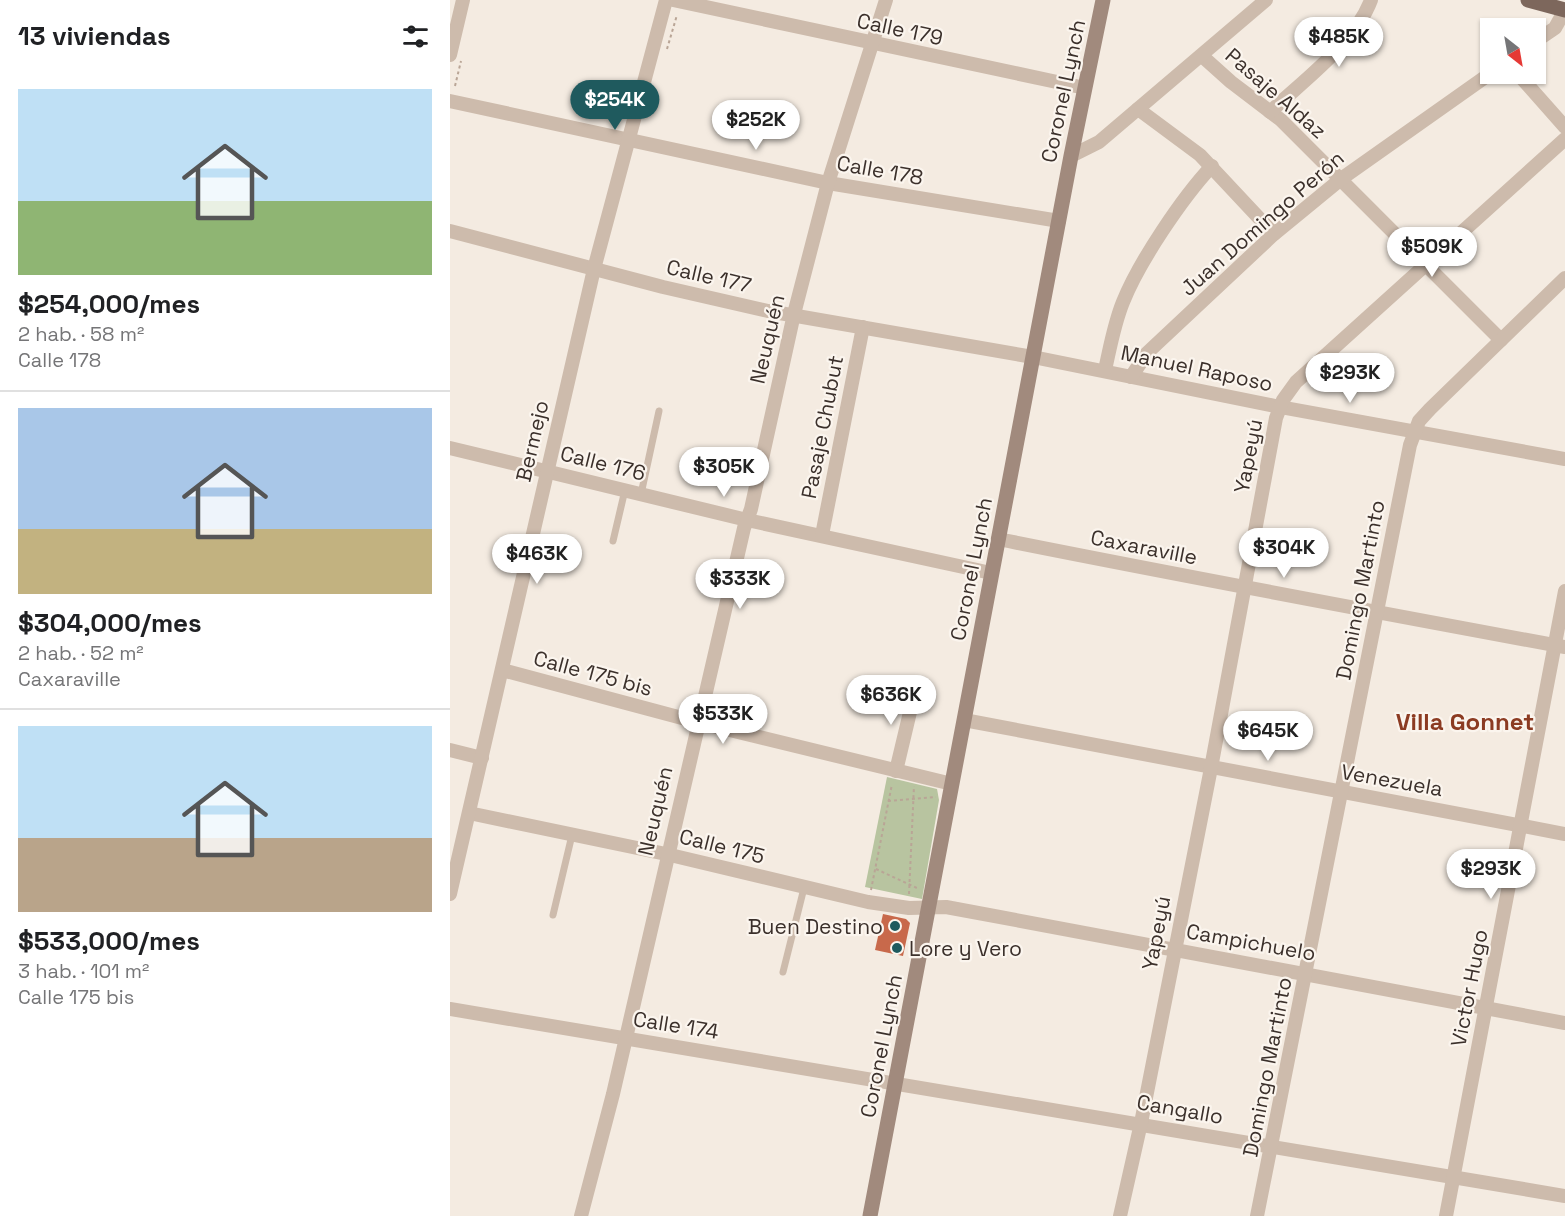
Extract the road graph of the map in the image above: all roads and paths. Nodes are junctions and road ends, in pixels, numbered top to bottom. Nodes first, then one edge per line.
1 (463, 0) edge
2 (666, 0) edge
3 (673, 0) edge
4 (886, 0) edge
5 (1103, 0) edge
6 (1266, 0) edge
7 (1371, 0) edge
8 (1528, 0) edge
9 (1565, 10) edge
10 (1546, 34) edge
11 (872, 44) junction
12 (450, 55) edge
13 (1202, 56) junction
14 (1480, 81) edge
15 (1527, 84) edge
16 (1085, 88) junction
17 (450, 100) edge
18 (1138, 109) junction
19 (1270, 112) junction
20 (1565, 127) edge
21 (629, 139) junction
22 (1565, 139) edge
23 (1071, 156) junction
24 (1212, 166) junction
25 (1341, 179) junction
26 (828, 183) junction
27 (1059, 221) junction
28 (450, 231) edge
29 (1274, 234) junction
30 (1424, 264) junction
31 (594, 269) junction
32 (1565, 278) edge
33 (794, 314) junction
34 (863, 327) junction
35 (1501, 340) junction
36 (1034, 357) junction
37 (1105, 370) junction
38 (1131, 377) junction
39 (1280, 407) junction
40 (659, 411) dead end
41 (1415, 431) junction
42 (450, 448) edge
43 (1565, 459) edge
44 (546, 471) junction
45 (625, 490) junction
46 (641, 494) junction
47 (747, 519) junction
48 (822, 535) junction
49 (998, 539) junction
50 (613, 541) dead end
51 (991, 573) junction
52 (1244, 588) junction
53 (1565, 591) edge
54 (1376, 610) junction
55 (1560, 646) edge
56 (502, 670) junction
57 (916, 687) dead end
58 (964, 720) junction
59 (697, 722) junction
60 (450, 750) edge
61 (482, 758) junction
62 (1211, 768) junction
63 (894, 775) junction
64 (922, 786) dead end
65 (934, 791) dead end
66 (1342, 792) junction
67 (946, 794) junction
68 (914, 799) junction
69 (888, 801) junction
70 (469, 813) junction
71 (1521, 825) junction
72 (1565, 834) edge
73 (572, 835) junction
74 (456, 843) edge
75 (666, 854) junction
76 (875, 868) junction
77 (920, 878) dead end
78 (909, 884) junction
79 (804, 888) junction
80 (925, 890) junction
81 (450, 894) edge
82 (868, 902) junction
83 (918, 908) junction
84 (553, 915) dead end
85 (1174, 950) junction
86 (783, 972) dead end
87 (1306, 973) junction
88 (1486, 1008) junction
89 (450, 1009) edge
90 (1565, 1023) edge
91 (626, 1038) junction
92 (895, 1082) junction
93 (1141, 1124) junction
94 (1273, 1147) junction
95 (1455, 1176) junction
96 (1565, 1196) edge
97 (581, 1216) edge
98 (870, 1216) edge
99 (1120, 1216) edge
100 (1257, 1216) edge
101 (1446, 1216) edge

1 - 12 street
2 - 21 street, Bermejo
3 - 11 street, Calle 179
4 - 11 street, Neuquén
5 - 16 main road, Coronel Lynch
6 - 13 street
7 - 19 street
8 - 9 main road
9 - 10 street
11 - 16 street, Calle 179
11 - 26 street, Neuquén
13 - 18 street
13 - 19 street, Pasaje Aldaz
14 - 25 street, Juan Domingo Perón
15 - 20 street
16 - 23 main road, Coronel Lynch
17 - 21 street, Calle 178
18 - 23 street
18 - 24 street
19 - 25 street, Pasaje Aldaz
21 - 26 street, Calle 178
21 - 31 street, Bermejo
22 - 30 street, Yapeyú
23 - 27 main road, Coronel Lynch
24 - 29 street
24 - 37 street
25 - 29 street, Juan Domingo Perón
25 - 30 street, Pasaje Aldaz
26 - 27 street, Calle 178
26 - 33 street, Neuquén
27 - 36 main road, Coronel Lynch
28 - 31 street, Calle 177
29 - 38 street, Juan Domingo Perón
30 - 35 street, Pasaje Aldaz
30 - 39 street, Yapeyú
31 - 33 street, Calle 177
31 - 44 street, Bermejo
32 - 35 street, Domingo Martinto
33 - 34 street, Calle 177
33 - 47 street, Neuquén
34 - 36 street, Calle 177
34 - 48 street, Pasaje Chubut
35 - 41 street, Domingo Martinto
36 - 37 street, Manuel Raposo
36 - 49 main road, Coronel Lynch
37 - 38 street, Manuel Raposo
38 - 39 street, Manuel Raposo
39 - 41 street, Manuel Raposo
39 - 52 street, Yapeyú
40 - 46 lane
41 - 43 street, Manuel Raposo
41 - 54 street, Domingo Martinto
42 - 44 street, Calle 176
44 - 45 street, Calle 176
44 - 56 street, Bermejo
45 - 46 street, Calle 176
45 - 50 lane
46 - 47 street, Calle 176
47 - 48 street, Calle 176
47 - 59 street, Neuquén
48 - 51 street, Calle 176
49 - 51 main road, Coronel Lynch
49 - 52 street, Caxaraville
51 - 58 main road, Coronel Lynch
52 - 54 street, Caxaraville
52 - 62 street, Yapeyú
53 - 55 street, Victor Hugo
54 - 55 street, Caxaraville
54 - 66 street, Domingo Martinto
55 - 71 street, Victor Hugo
56 - 59 street, Calle 175 bis
56 - 61 street, Bermejo
57 - 63 street
58 - 62 street, Venezuela
58 - 67 main road, Coronel Lynch
59 - 63 street, Calle 175 bis
59 - 75 street, Neuquén
60 - 61 street
61 - 70 street, Bermejo
62 - 66 street, Venezuela
62 - 85 street, Yapeyú
63 - 67 street, Calle 175 bis
63 - 69 path
64 - 68 path
65 - 67 path
66 - 71 street, Venezuela
66 - 87 street, Domingo Martinto
67 - 68 path
67 - 80 main road, Coronel Lynch
68 - 69 path
68 - 78 path
69 - 76 path
70 - 73 street, Calle 175
70 - 74 street, Bermejo
71 - 72 street, Venezuela
71 - 88 street, Victor Hugo
73 - 75 street, Calle 175
73 - 84 lane
74 - 81 street, Bermejo
75 - 79 street, Calle 175
75 - 91 street, Neuquén
76 - 78 path
76 - 82 path
77 - 80 path
78 - 80 path
78 - 83 path
79 - 82 street, Calle 175
79 - 86 lane
80 - 83 main road, Coronel Lynch
80 - 83 path
82 - 83 street, Calle 175
83 - 85 street, Campichuelo
83 - 92 main road, Coronel Lynch
85 - 87 street, Campichuelo
85 - 93 street, Yapeyú
87 - 88 street, Campichuelo
87 - 94 street, Domingo Martinto
88 - 90 street, Campichuelo
88 - 95 street, Victor Hugo
89 - 91 street, Calle 174
91 - 92 street, Calle 174
91 - 97 street, Neuquén
92 - 93 street, Cangallo
92 - 98 main road, Coronel Lynch
93 - 94 street, Cangallo
93 - 99 street, Yapeyú
94 - 95 street, Cangallo
94 - 100 street, Domingo Martinto
95 - 96 street, Cangallo
95 - 101 street, Victor Hugo

